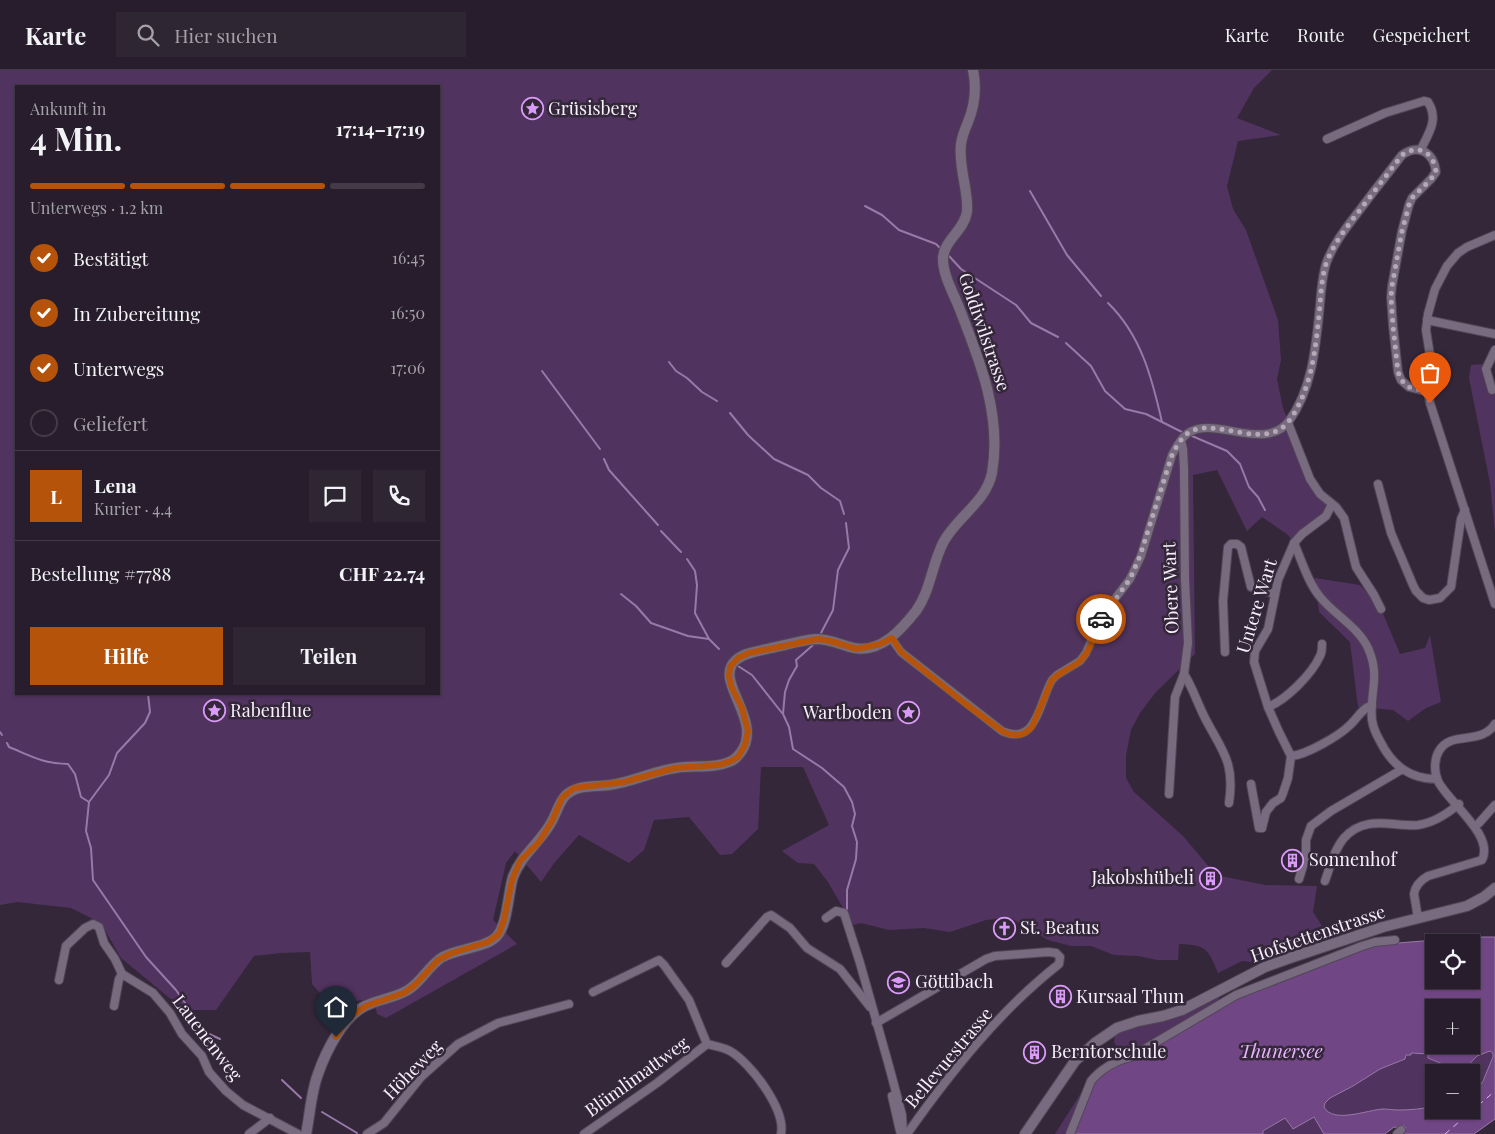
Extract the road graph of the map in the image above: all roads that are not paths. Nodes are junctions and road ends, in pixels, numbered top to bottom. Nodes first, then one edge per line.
1 (974, 70) edge
2 (1327, 139) dead end
3 (1421, 149) junction
4 (1495, 235) edge
5 (1427, 320) junction
6 (1495, 334) edge
7 (1495, 350) edge
8 (1492, 390) dead end
9 (1428, 392) junction
10 (1288, 423) junction
11 (1180, 441) junction
12 (1378, 484) dead end
13 (1332, 504) junction
14 (1464, 510) junction
15 (1294, 543) junction
16 (1275, 594) junction
17 (1495, 604) edge
18 (1381, 609) dead end
19 (892, 638) junction
20 (1322, 644) dead end
21 (1225, 652) dead end
22 (1184, 674) junction
23 (1372, 705) junction
24 (1268, 707) junction
25 (1495, 724) edge
26 (1291, 756) junction
27 (1402, 770) junction
28 (1437, 779) junction
29 (1251, 784) dead end
30 (1169, 794) dead end
31 (1229, 803) dead end
32 (1459, 804) junction
33 (1495, 805) edge
34 (1479, 823) junction
35 (1299, 879) dead end
36 (1325, 881) dead end
37 (1495, 888) edge
38 (826, 918) dead end
39 (1418, 918) junction
40 (1395, 940) dead end
41 (726, 963) dead end
42 (861, 969) junction
43 (122, 974) junction
44 (846, 976) junction
45 (59, 980) dead end
46 (593, 992) dead end
47 (569, 1004) dead end
48 (114, 1006) dead end
49 (872, 1008) junction
50 (876, 1023) junction
51 (708, 1044) junction
52 (270, 1118) junction
53 (249, 1134) edge
54 (298, 1134) edge
55 (306, 1134) edge
56 (367, 1134) edge
57 (584, 1134) edge
58 (781, 1134) edge
59 (904, 1134) edge
60 (1025, 1134) edge
61 (1070, 1134) edge

1 - 19 street, Goldiwilstrasse
2 - 3 street
3 - 9 street
3 - 10 street
4 - 5 street
5 - 6 street
5 - 9 street
7 - 8 street
9 - 14 street
10 - 11 street
10 - 13 street
11 - 19 street
11 - 22 street, Obere Wart
12 - 14 street
13 - 15 street, Untere Wart
13 - 18 street
14 - 17 street
15 - 16 street, Untere Wart
15 - 23 street, Untere Wart
16 - 21 street
16 - 24 street, Untere Wart
19 - 55 street, Goldiwilstrasse
20 - 24 street
22 - 30 street, Obere Wart
22 - 31 street
23 - 26 street
23 - 27 street, Untere Wart
24 - 26 street, Untere Wart
25 - 28 street
26 - 29 street
27 - 28 street
27 - 35 street
28 - 32 street
32 - 34 street
32 - 36 street
33 - 34 street
34 - 39 street
37 - 39 street, Hofstettenstrasse
38 - 42 street
39 - 60 street, Hofstettenstrasse
40 - 61 street
41 - 44 street
42 - 44 street
42 - 49 street
43 - 45 street
43 - 48 street
43 - 52 street, Lauenenweg
44 - 49 street
46 - 51 street, Blümlimattweg
47 - 56 street, Höheweg
49 - 50 street
50 - 59 street
50 - 59 street, Bellevuestrasse
51 - 57 street, Blümlimattweg
51 - 58 street, Blümlimattweg
52 - 53 street
52 - 54 street, Lauenenweg

